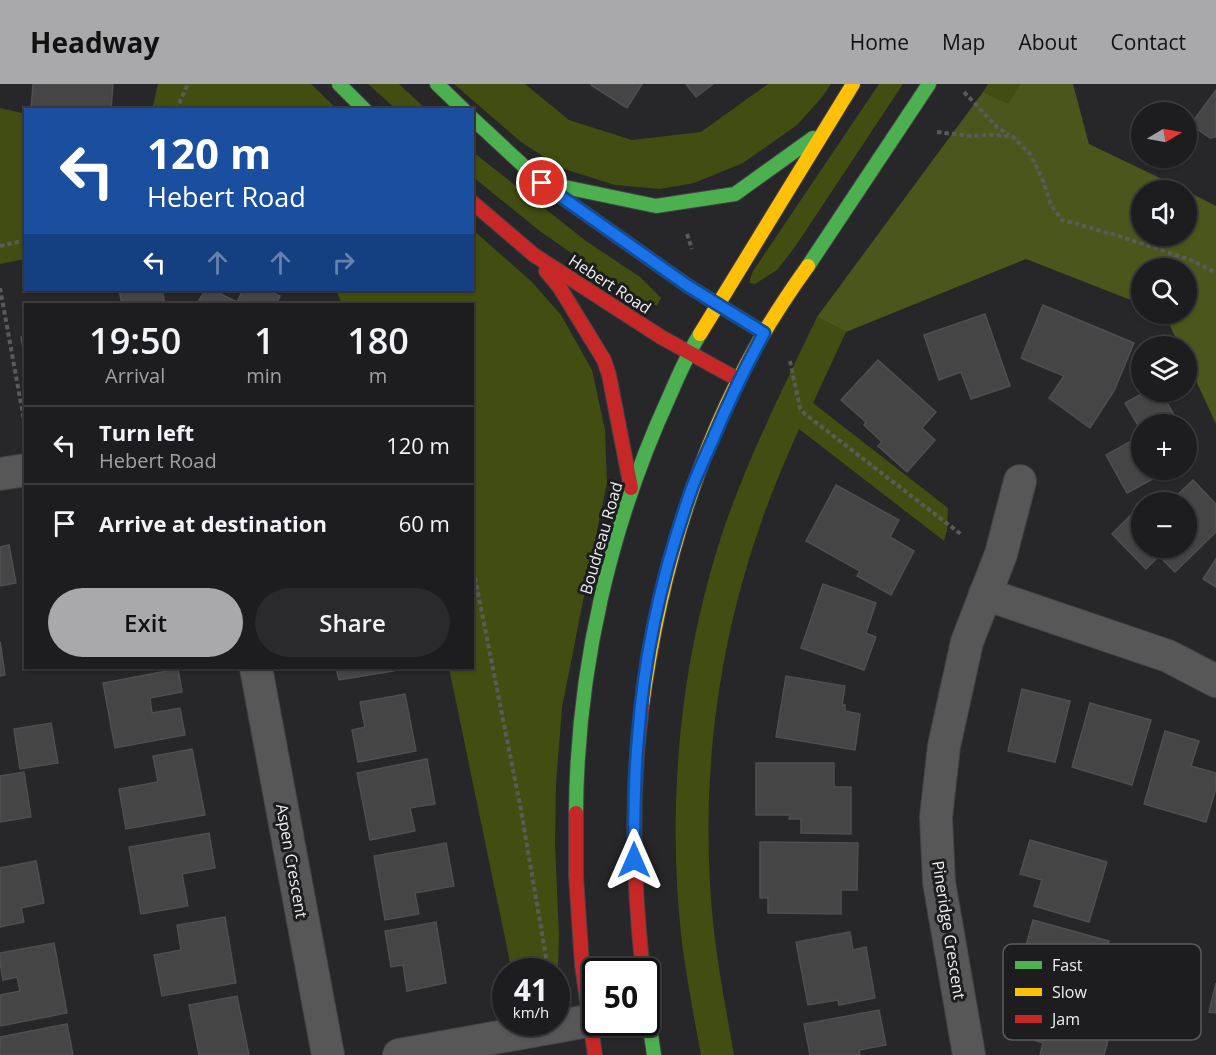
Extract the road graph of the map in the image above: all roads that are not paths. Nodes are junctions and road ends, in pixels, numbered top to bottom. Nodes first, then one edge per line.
1 (339, 84) edge
2 (436, 84) edge
3 (854, 84) edge
4 (929, 84) edge
5 (363, 108) edge
6 (462, 108) edge
7 (474, 120) edge
8 (824, 130) junction
9 (542, 183) junction
10 (474, 204) edge
11 (534, 255) junction
12 (717, 304) junction
13 (764, 333) junction
14 (689, 353) junction
15 (739, 380) junction
16 (24, 470) edge
17 (0, 474) edge
18 (1020, 481) dead end
19 (631, 488) junction
20 (985, 594) junction
21 (256, 669) edge
22 (1216, 681) edge
23 (641, 958) edge
24 (582, 970) edge
25 (582, 1022) edge
26 (591, 1036) edge
27 (651, 1036) edge
28 (328, 1055) edge
29 (399, 1055) edge
30 (595, 1055) edge
31 (654, 1055) edge
32 (969, 1055) edge

1 - 5 main road
2 - 6 main road
3 - 8 main road, Boudreau Road
4 - 13 main road
7 - 9 main road
8 - 9 main road
8 - 12 main road, Boudreau Road
9 - 12 main road
10 - 11 main road, Hebert Road
11 - 14 main road, Hebert Road
11 - 19 main road
12 - 13 main road
12 - 14 main road, Boudreau Road
13 - 15 main road
14 - 15 main road, Hebert Road
14 - 19 main road, Boudreau Road
15 - 23 main road
16 - 17 street
18 - 20 street, Pineridge Crescent
19 - 24 main road, Boudreau Road
20 - 22 street
20 - 32 street, Pineridge Crescent
21 - 28 street, Aspen Crescent
25 - 29 street
26 - 30 main road, Boudreau Road
27 - 31 main road

